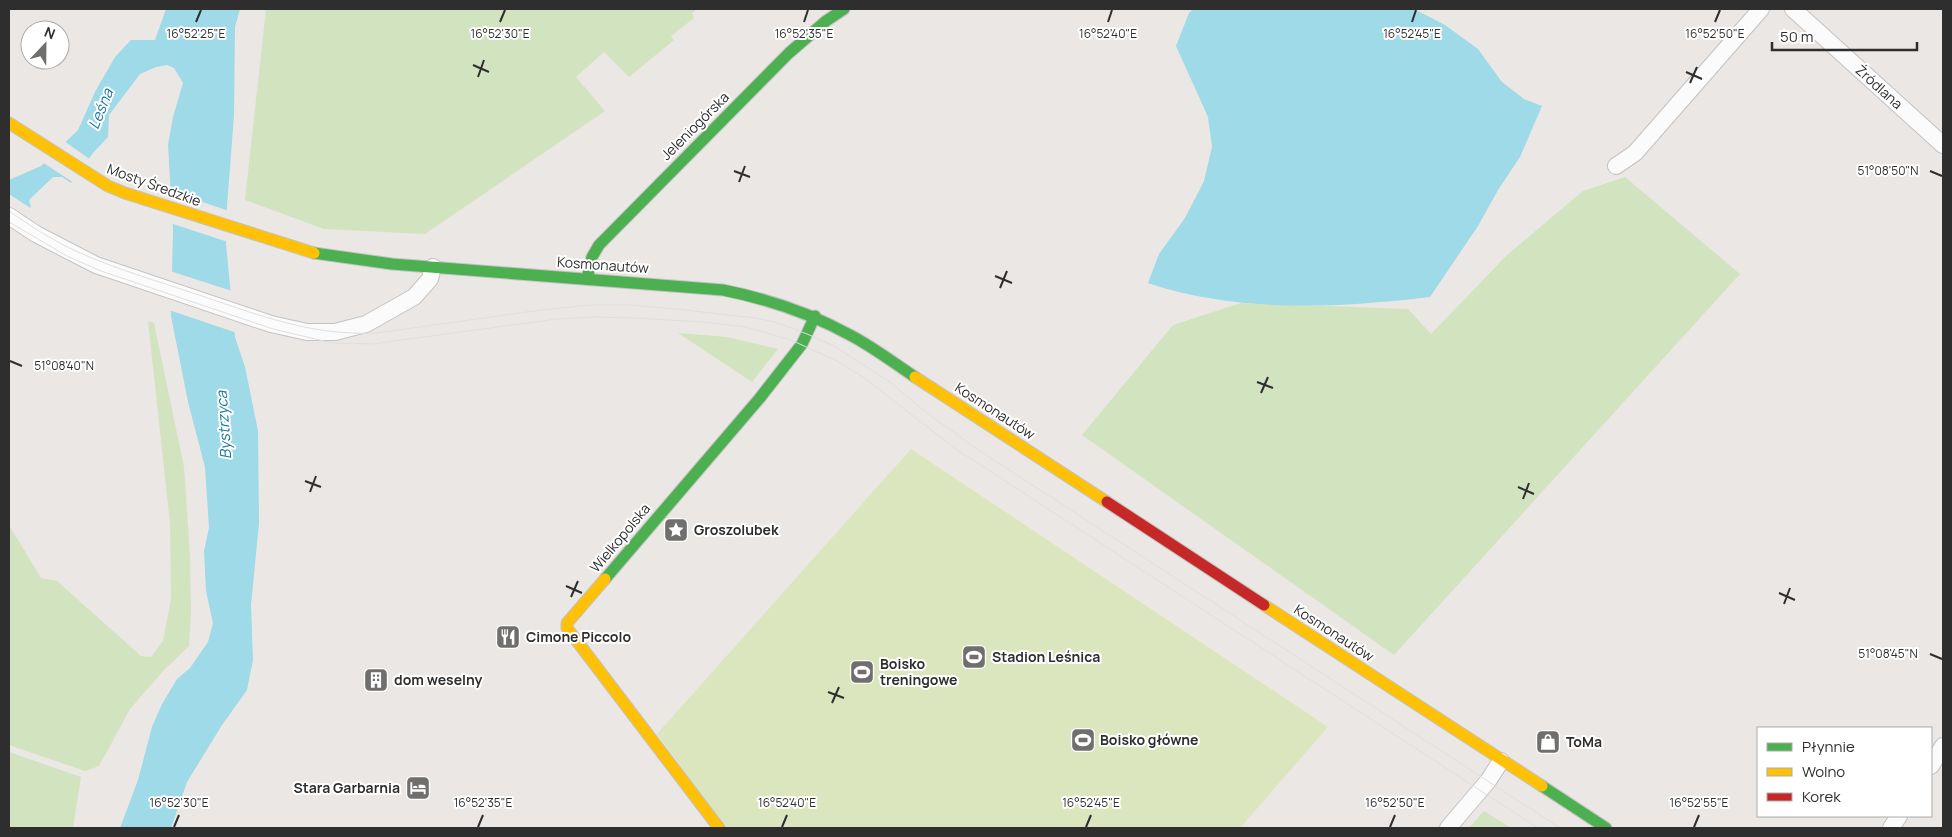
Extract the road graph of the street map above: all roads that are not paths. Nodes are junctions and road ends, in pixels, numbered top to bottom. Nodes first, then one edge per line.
1 (844, 9) edge
2 (1761, 9) edge
3 (1793, 9) edge
4 (9, 123) edge
5 (1943, 145) edge
6 (1616, 166) dead end
7 (9, 216) edge
8 (285, 245) joint
9 (433, 267) junction
10 (588, 279) junction
11 (815, 316) junction
12 (1943, 746) edge
13 (1501, 761) junction
14 (1932, 764) edge
15 (1898, 817) edge
16 (719, 828) edge
17 (1448, 828) edge
18 (1606, 828) edge
19 (1891, 828) edge

1 - 10 main road, Jeleniogórska
2 - 6 street
3 - 5 street, Źródlana
4 - 8 main road, Mosty Średzkie
7 - 9 street
8 - 9 main road, Kosmonautów
9 - 10 main road, Kosmonautów
10 - 11 main road, Kosmonautów
11 - 13 main road, Kosmonautów
11 - 16 main road, Wielkopolska
12 - 14 street
13 - 17 street
13 - 18 main road, Kosmonautów
15 - 19 street

